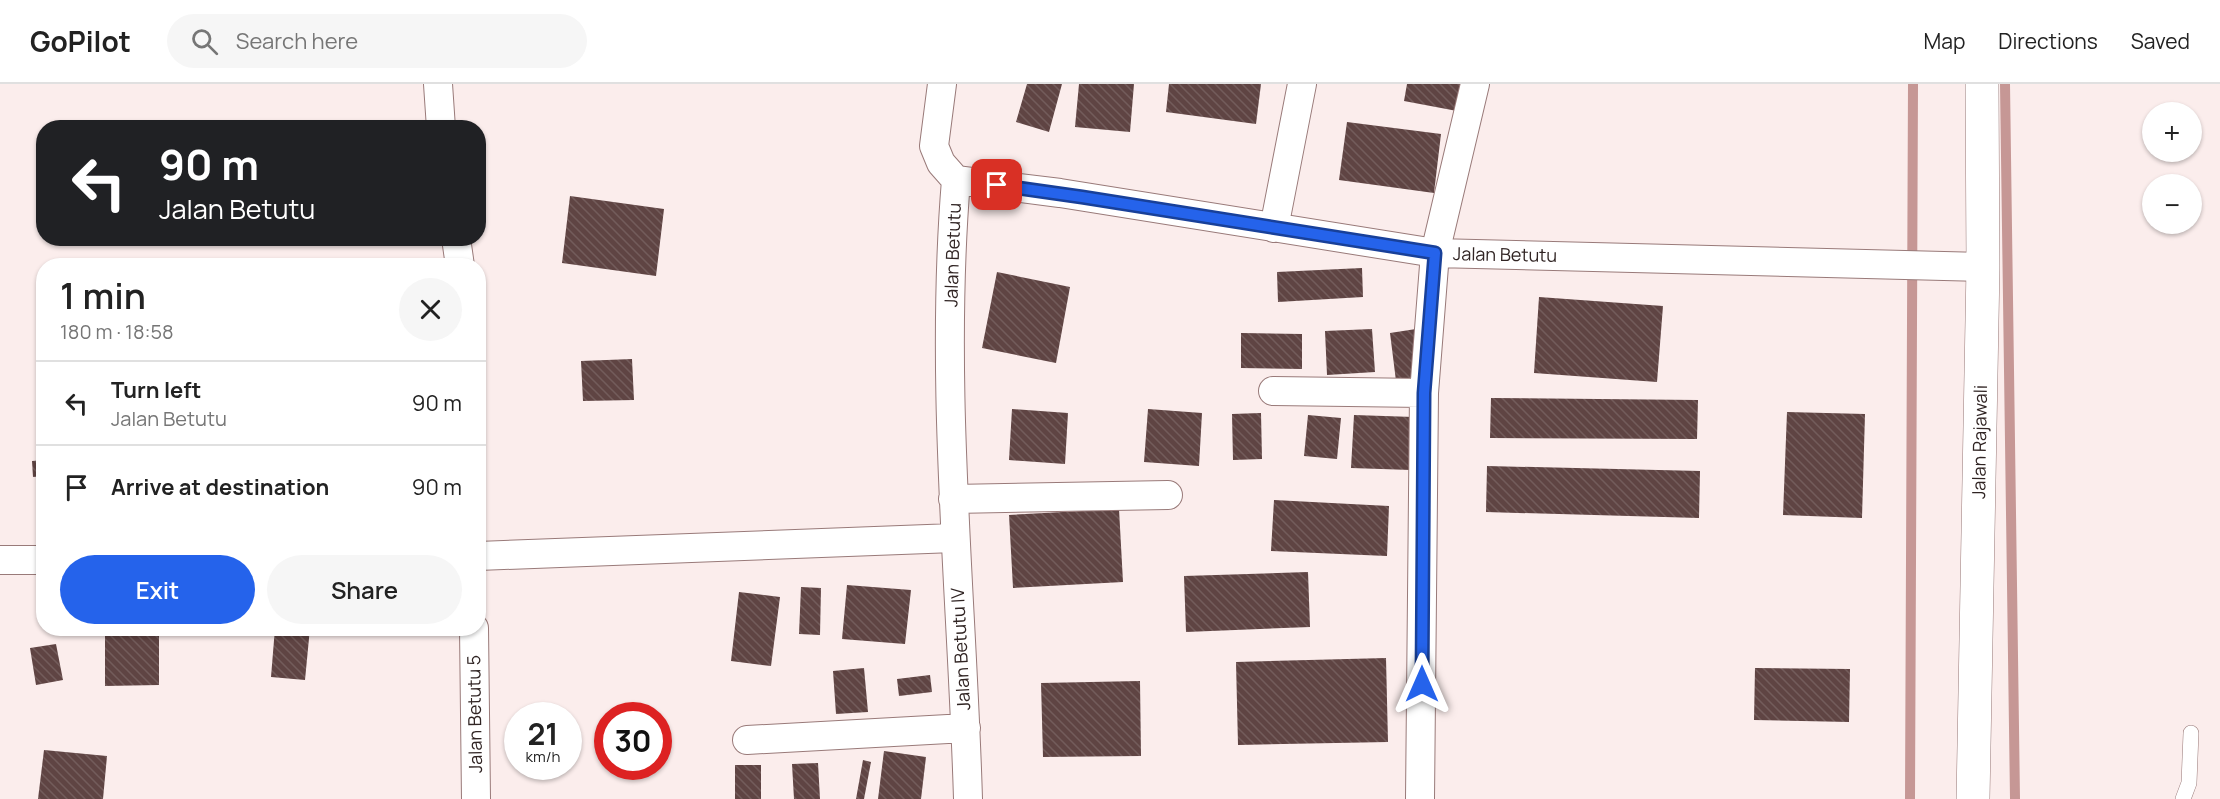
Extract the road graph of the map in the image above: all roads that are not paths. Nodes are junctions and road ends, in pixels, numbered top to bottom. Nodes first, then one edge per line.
1 (438, 84) edge
2 (942, 84) edge
3 (1302, 84) edge
4 (1475, 84) edge
5 (1982, 84) edge
6 (440, 120) edge
7 (956, 180) junction
8 (1274, 228) junction
9 (1435, 253) junction
10 (1983, 267) junction
11 (1273, 391) dead end
12 (1424, 393) junction
13 (1168, 495) dead end
14 (953, 499) junction
15 (954, 538) junction
16 (486, 556) edge
17 (0, 560) edge
18 (36, 560) edge
19 (474, 636) edge
20 (966, 728) junction
21 (2191, 733) dead end
22 (747, 740) dead end
23 (476, 799) edge
24 (968, 799) edge
25 (1420, 799) edge
26 (1973, 799) edge
27 (2183, 799) edge

1 - 6 street
2 - 7 street
3 - 8 street
4 - 9 street
5 - 10 main road, Jalan Rajawali
7 - 8 street, Jalan Betutu
7 - 14 street, Jalan Betutu
8 - 9 street, Jalan Betutu
9 - 10 street, Jalan Betutu
9 - 12 street
10 - 26 main road, Jalan Rajawali
11 - 12 street
12 - 25 street
13 - 14 street
14 - 15 street, Jalan Betutu IV
15 - 16 street
15 - 20 street, Jalan Betutu IV
17 - 18 street
19 - 23 street, Jalan Betutu 5
20 - 22 street
20 - 24 street, Jalan Betutu IV
21 - 27 lane

